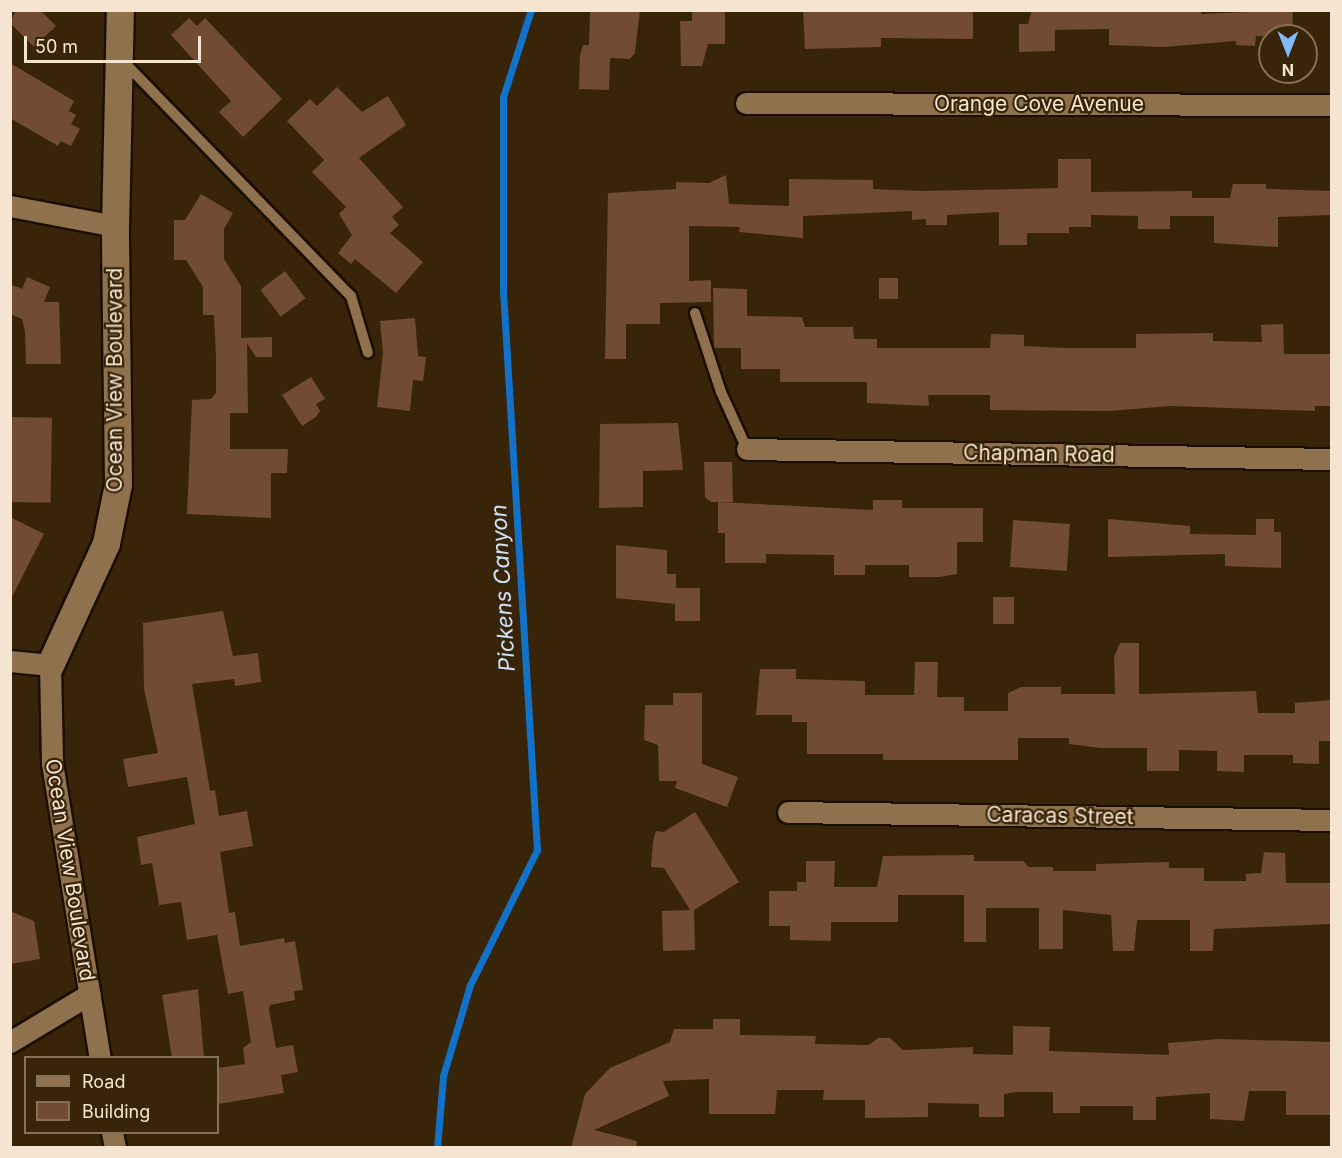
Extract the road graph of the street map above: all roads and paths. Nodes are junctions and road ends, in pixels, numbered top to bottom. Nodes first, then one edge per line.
1 (120, 10) edge
2 (119, 56) junction
3 (746, 103) dead end
4 (1332, 105) edge
5 (10, 206) edge
6 (115, 226) junction
7 (695, 313) dead end
8 (368, 353) dead end
9 (747, 449) joint
10 (1332, 459) edge
11 (10, 661) edge
12 (50, 665) junction
13 (788, 812) dead end
14 (1332, 820) edge
15 (90, 994) junction
16 (10, 1042) edge
17 (100, 1056) edge

1 - 2 street, Ocean View Boulevard
2 - 6 street, Ocean View Boulevard
2 - 8 lane
3 - 4 street, Orange Cove Avenue
5 - 6 street
6 - 12 street, Ocean View Boulevard
7 - 9 lane
9 - 10 street, Chapman Road
11 - 12 street
12 - 15 street, Ocean View Boulevard
13 - 14 street, Caracas Street
15 - 16 street
15 - 17 street, Ocean View Boulevard

